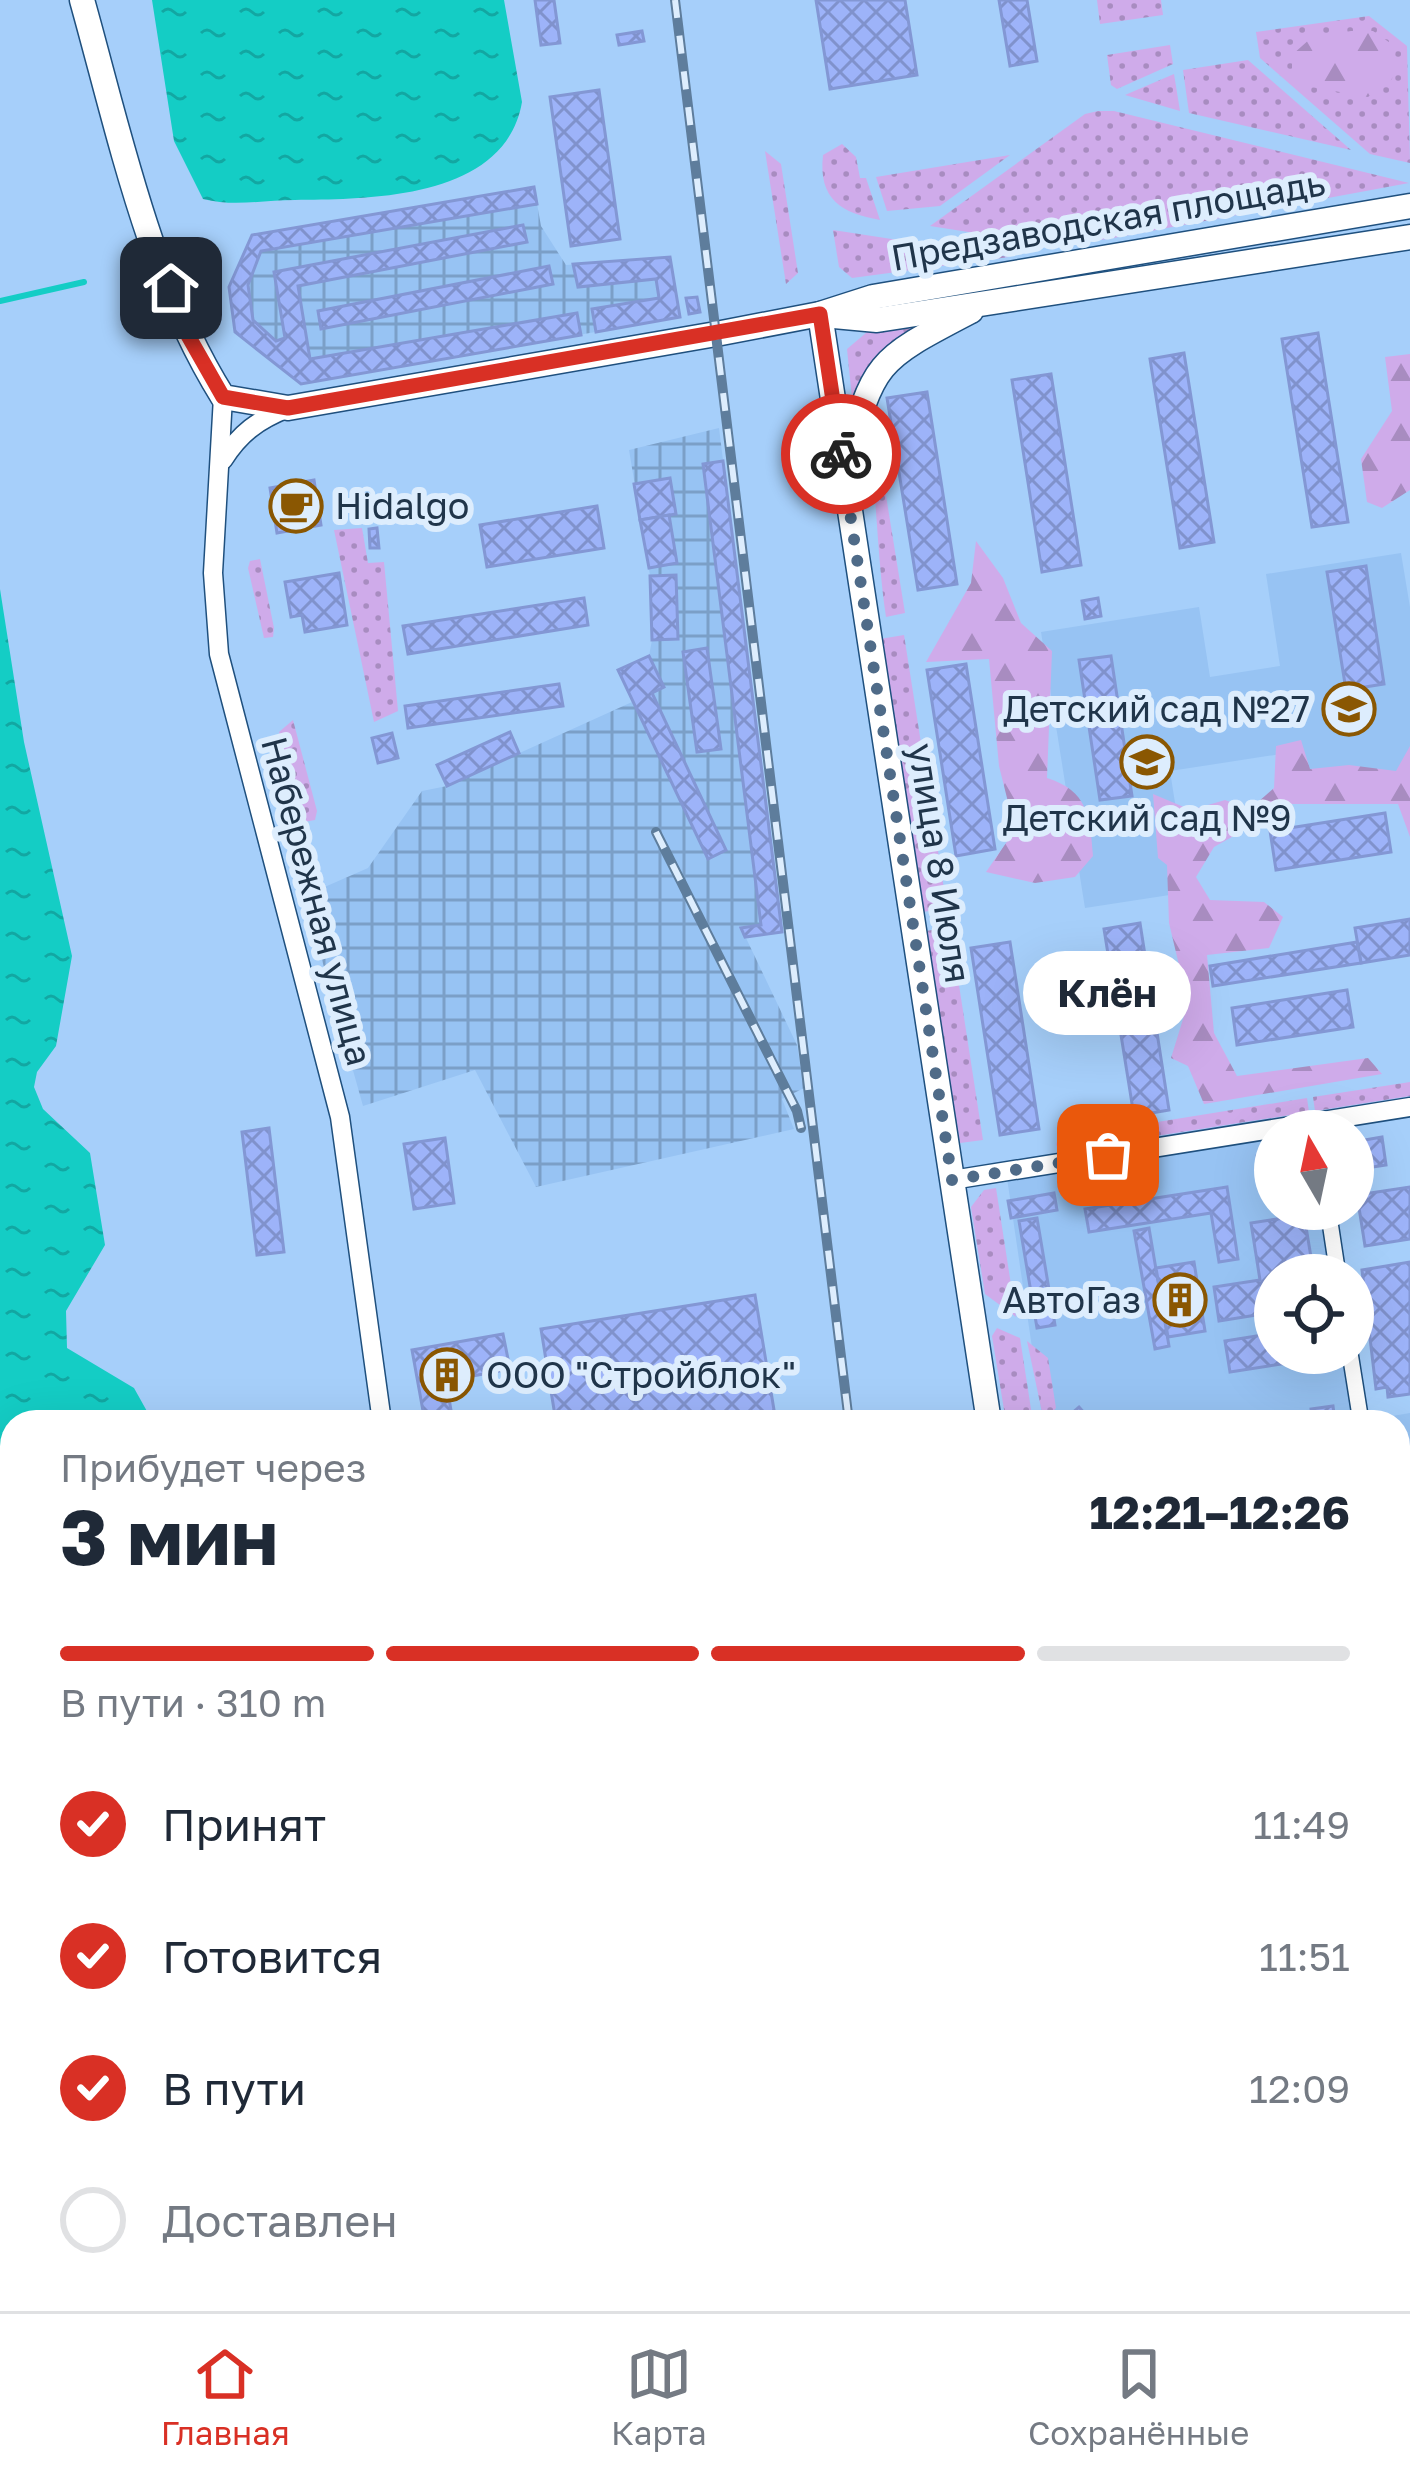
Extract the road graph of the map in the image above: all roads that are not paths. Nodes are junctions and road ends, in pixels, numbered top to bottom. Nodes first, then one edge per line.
1 (82, 0) edge
2 (1410, 206) edge
3 (1410, 237) edge
4 (988, 302) junction
5 (820, 314) junction
6 (223, 397) junction
7 (288, 408) junction
8 (220, 464) junction
9 (844, 472) junction
10 (1410, 1107) edge
11 (1374, 1115) edge
12 (1254, 1136) edge
13 (952, 1180) junction
14 (1353, 1374) edge
15 (380, 1410) edge
16 (987, 1410) edge
17 (1359, 1410) edge

1 - 6 main road
2 - 5 main road, Предзаводская площадь
3 - 4 main road, Предзаводская площадь
4 - 5 main road, Предзаводская площадь
4 - 9 main road
5 - 7 main road, Предзаводская площадь
5 - 9 main road, улица 8 Июля
6 - 7 main road, Предзаводская площадь
6 - 8 street, Набережная улица
7 - 8 street
8 - 15 street, Набережная улица
9 - 13 main road, улица 8 Июля
10 - 11 street
12 - 13 street
13 - 16 main road, улица 8 Июля
14 - 17 street

